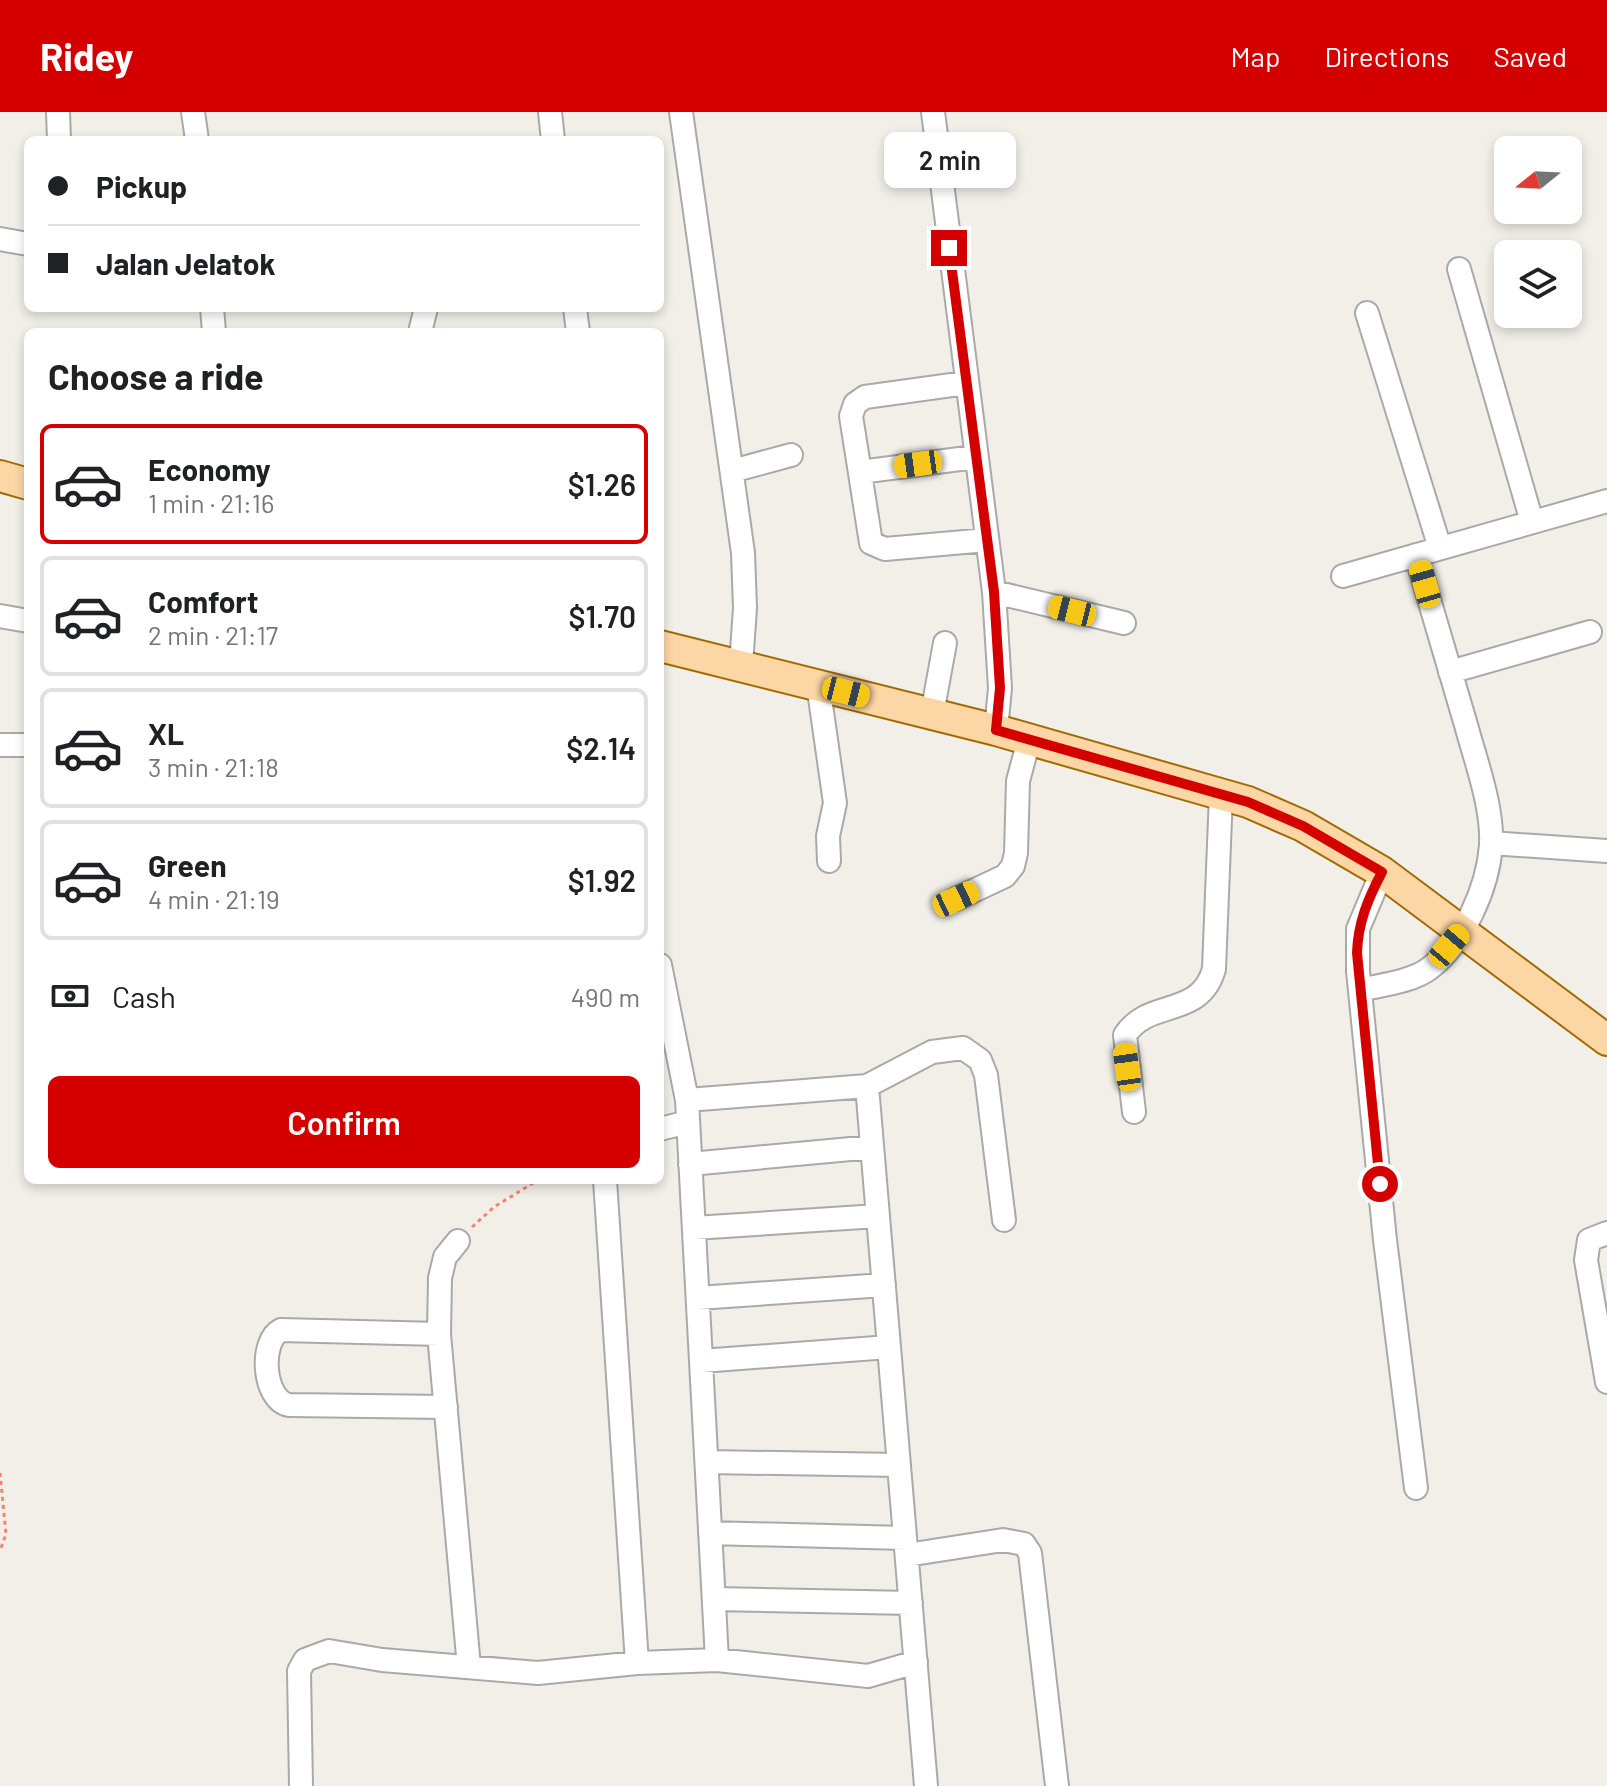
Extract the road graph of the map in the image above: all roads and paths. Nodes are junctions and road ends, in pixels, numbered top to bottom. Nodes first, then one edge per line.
1 (58, 112) edge
2 (193, 112) edge
3 (550, 112) edge
4 (681, 112) edge
5 (933, 112) edge
6 (59, 136) edge
7 (196, 136) edge
8 (553, 136) edge
9 (0, 239) edge
10 (24, 243) edge
11 (1459, 269) dead end
12 (1367, 313) dead end
13 (966, 383) junction
14 (791, 455) dead end
15 (975, 457) junction
16 (732, 471) junction
17 (860, 472) junction
18 (0, 476) edge
19 (24, 483) edge
20 (1607, 501) edge
21 (1532, 522) junction
22 (987, 540) junction
23 (1440, 548) junction
24 (1416, 555) junction
25 (1343, 576) dead end
26 (994, 592) junction
27 (0, 616) edge
28 (24, 620) edge
29 (1124, 623) dead end
30 (1590, 632) dead end
31 (945, 643) dead end
32 (664, 647) edge
33 (741, 665) junction
34 (1450, 672) junction
35 (818, 684) junction
36 (932, 714) junction
37 (996, 730) junction
38 (1029, 740) junction
39 (0, 745) edge
40 (24, 745) edge
41 (1221, 794) junction
42 (1491, 843) junction
43 (1607, 851) edge
44 (829, 861) dead end
45 (1382, 872) junction
46 (956, 899) dead end
47 (1461, 932) junction
48 (664, 988) edge
49 (1360, 990) junction
50 (1607, 1040) edge
51 (867, 1086) junction
52 (687, 1111) junction
53 (1134, 1112) dead end
54 (664, 1126) edge
55 (872, 1147) junction
56 (690, 1164) junction
57 (531, 1184) edge
58 (605, 1184) edge
59 (878, 1216) junction
60 (1004, 1220) dead end
61 (694, 1228) junction
62 (1607, 1233) edge
63 (458, 1241) joint
64 (884, 1285) junction
65 (698, 1298) junction
66 (439, 1334) junction
67 (889, 1347) junction
68 (701, 1361) junction
69 (1607, 1382) edge
70 (446, 1407) junction
71 (707, 1462) junction
72 (899, 1465) junction
73 (0, 1473) edge
74 (1416, 1488) dead end
75 (710, 1533) junction
76 (906, 1546) junction
77 (0, 1551) edge
78 (714, 1599) junction
79 (911, 1603) junction
80 (717, 1660) junction
81 (916, 1662) junction
82 (637, 1663) junction
83 (469, 1667) junction
84 (301, 1786) edge
85 (926, 1786) edge
86 (1057, 1786) edge

1 - 6 street
2 - 7 street
3 - 8 street
4 - 16 street
5 - 13 street
9 - 10 street
11 - 21 street
12 - 23 street
13 - 15 street
13 - 17 street
14 - 16 street
15 - 17 street
15 - 22 street
16 - 33 street
17 - 22 street
18 - 19 main road
20 - 21 street
21 - 23 street
22 - 26 street
23 - 24 street
24 - 25 street
24 - 34 street
26 - 29 street
26 - 37 street
27 - 28 street
30 - 34 street
31 - 36 street
32 - 33 main road
33 - 35 main road
34 - 42 street
35 - 36 main road
35 - 44 street
36 - 37 main road
37 - 38 main road
38 - 41 main road
38 - 46 street
39 - 40 street
41 - 45 main road
41 - 53 street
42 - 43 street
42 - 47 street
45 - 47 main road
45 - 49 street
47 - 49 street
47 - 50 main road
48 - 52 street
49 - 74 street
51 - 52 street
51 - 55 street
51 - 60 street
52 - 54 street
52 - 56 street
55 - 56 street
55 - 59 street
56 - 61 street
57 - 63 path
58 - 82 street
59 - 61 street
59 - 64 street
61 - 65 street
62 - 69 street
63 - 66 street
64 - 65 street
64 - 67 street
65 - 68 street
66 - 70 street
66 - 70 street
67 - 68 street
67 - 72 street
68 - 71 street
70 - 83 street
71 - 72 street
71 - 75 street
72 - 76 street
73 - 77 path
75 - 76 street
75 - 78 street
76 - 79 street
76 - 86 street
78 - 79 street
78 - 80 street
79 - 81 street
80 - 81 street
80 - 82 street
81 - 85 street
82 - 83 street
83 - 84 street

